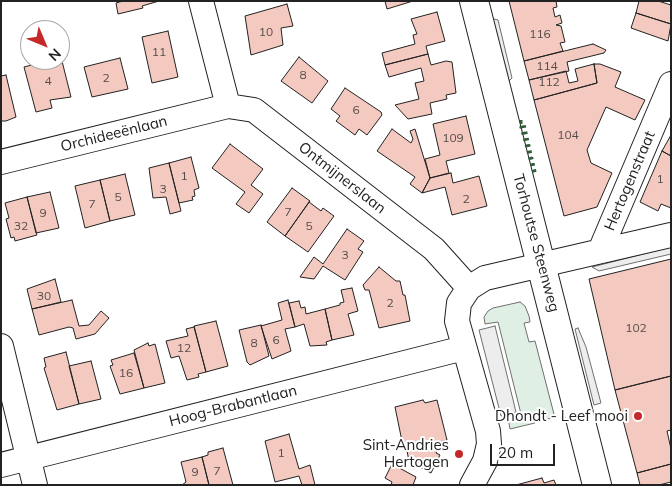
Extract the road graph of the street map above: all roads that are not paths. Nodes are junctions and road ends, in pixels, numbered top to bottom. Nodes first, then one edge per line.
1 (201, 1) edge
2 (474, 1) edge
3 (671, 84) edge
4 (228, 106) junction
5 (1, 162) edge
6 (671, 235) edge
7 (600, 251) junction
8 (542, 265) junction
9 (469, 288) junction
10 (1, 346) edge
11 (464, 348) junction
12 (29, 458) junction
13 (1, 465) edge
14 (35, 485) edge
15 (472, 485) edge
16 (598, 485) edge

1 - 4 street
2 - 8 main road, Torhoutse Steenweg
3 - 7 street, Hertogenstraat
4 - 5 street, Orchideeënlaan
4 - 9 street, Ontmijnerslaan
6 - 7 street
7 - 8 street
8 - 9 street
8 - 16 main road, Torhoutse Steenweg
9 - 11 street
10 - 12 street
11 - 12 street, Hoog-Brabantlaan
11 - 15 street
12 - 13 street, Hoog-Brabantlaan
12 - 14 street

